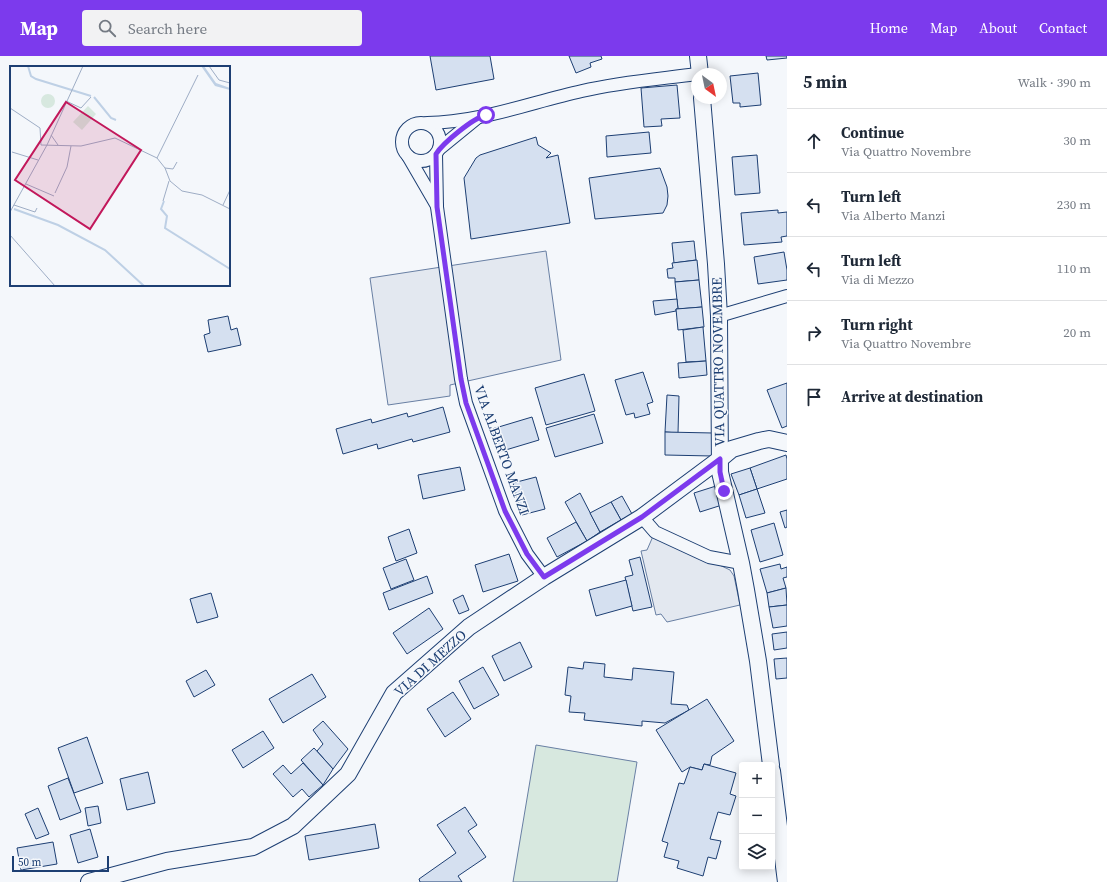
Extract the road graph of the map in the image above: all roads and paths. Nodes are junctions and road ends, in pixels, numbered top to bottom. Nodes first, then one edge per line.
1 (698, 56) edge
2 (699, 68) edge
3 (691, 75) edge
4 (703, 104) edge
5 (478, 117) junction
6 (427, 123) junction
7 (438, 152) junction
8 (408, 156) junction
9 (437, 207) junction
10 (787, 296) edge
11 (719, 316) junction
12 (787, 443) edge
13 (720, 459) junction
14 (642, 517) junction
15 (741, 563) junction
16 (544, 577) junction
17 (771, 762) edge
18 (775, 795) edge
19 (89, 882) edge
20 (786, 882) edge

1 - 2 street
3 - 5 street
4 - 11 street, VIA QUATTRO NOVEMBRE
5 - 6 street
5 - 7 street
6 - 7 street
6 - 8 street
7 - 8 street
7 - 9 street, VIA ALBERTO MANZI
8 - 9 street, VIA ALBERTO MANZI
9 - 16 street, VIA ALBERTO MANZI
10 - 11 street
11 - 13 street, VIA QUATTRO NOVEMBRE
12 - 13 street, VIA DI MEZZO
13 - 14 street, VIA DI MEZZO
13 - 15 street, VIA QUATTRO NOVEMBRE
14 - 15 street
14 - 16 street, VIA DI MEZZO
15 - 17 street, VIA QUATTRO NOVEMBRE
16 - 19 street, VIA DI MEZZO
18 - 20 street

